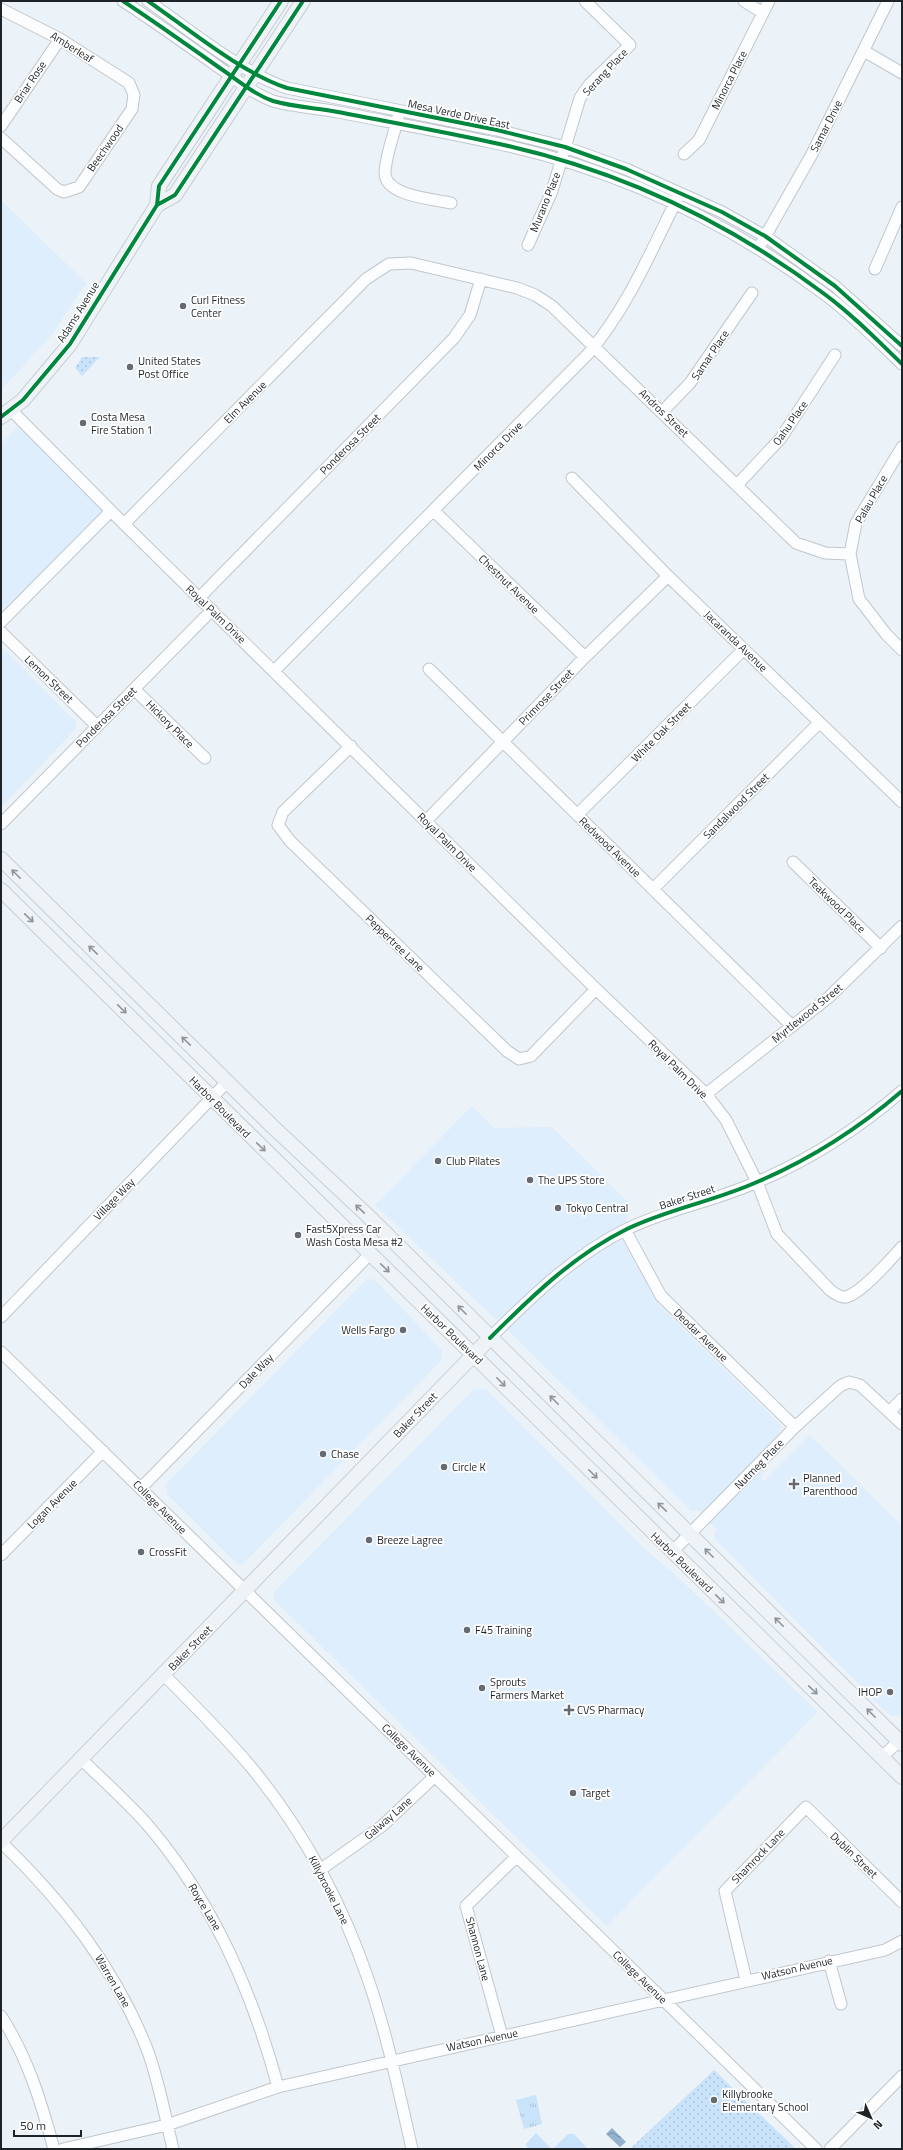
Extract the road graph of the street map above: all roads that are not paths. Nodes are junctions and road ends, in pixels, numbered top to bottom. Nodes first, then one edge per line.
1 (123, 1) edge
2 (148, 1) edge
3 (282, 1) edge
4 (303, 1) edge
5 (585, 1) edge
6 (744, 1) edge
7 (769, 1) edge
8 (888, 1) edge
9 (1, 9) edge
10 (763, 13) junction
11 (60, 39) junction
12 (864, 51) junction
13 (236, 71) junction
14 (902, 72) edge
15 (255, 74) junction
16 (247, 86) junction
17 (134, 94) joint
18 (399, 111) junction
19 (396, 123) junction
20 (1, 126) edge
21 (1, 138) edge
22 (565, 147) junction
23 (684, 154) dead end
24 (562, 159) junction
25 (681, 192) junction
26 (450, 203) dead end
27 (675, 203) junction
28 (157, 205) junction
29 (902, 207) edge
30 (765, 236) junction
31 (528, 245) dead end
32 (759, 248) junction
33 (875, 269) dead end
34 (366, 279) joint
35 (481, 279) junction
36 (752, 293) dead end
37 (595, 345) junction
38 (902, 346) edge
39 (835, 356) dead end
40 (902, 364) edge
41 (662, 412) junction
42 (6, 414) edge
43 (902, 447) edge
44 (572, 478) dead end
45 (737, 485) junction
46 (110, 511) junction
47 (434, 511) junction
48 (124, 524) junction
49 (850, 554) junction
50 (668, 576) junction
51 (199, 598) junction
52 (212, 610) junction
53 (1, 622) edge
54 (1, 632) edge
55 (744, 649) junction
56 (902, 650) edge
57 (585, 657) junction
58 (429, 669) dead end
59 (274, 671) junction
60 (134, 689) junction
61 (819, 723) junction
62 (97, 726) junction
63 (503, 743) junction
64 (351, 746) junction
65 (205, 758) dead end
66 (902, 802) edge
67 (578, 816) junction
68 (426, 820) junction
69 (1, 824) edge
70 (1, 859) edge
71 (792, 862) dead end
72 (653, 889) junction
73 (1, 890) edge
74 (902, 926) edge
75 (881, 948) junction
76 (596, 989) junction
77 (792, 1026) junction
78 (227, 1082) junction
79 (902, 1091) edge
80 (706, 1094) junction
81 (211, 1098) junction
82 (757, 1182) junction
83 (625, 1230) junction
84 (902, 1247) edge
85 (370, 1254) junction
86 (1, 1317) edge
87 (490, 1338) junction
88 (1, 1352) edge
89 (473, 1355) junction
90 (902, 1399) edge
91 (890, 1411) junction
92 (902, 1424) edge
93 (795, 1427) junction
94 (103, 1451) junction
95 (141, 1488) junction
96 (690, 1534) junction
97 (672, 1552) junction
98 (1, 1555) edge
99 (244, 1591) junction
100 (164, 1675) junction
101 (901, 1741) edge
102 (882, 1757) junction
103 (81, 1759) junction
104 (435, 1776) junction
105 (902, 1777) edge
106 (806, 1808) joint
107 (1, 1842) edge
108 (516, 1857) junction
109 (320, 1870) junction
110 (902, 1902) edge
111 (902, 1941) edge
112 (829, 1961) junction
113 (746, 1980) junction
114 (662, 1999) junction
115 (841, 2004) dead end
116 (1, 2016) edge
117 (502, 2036) junction
118 (392, 2060) junction
119 (902, 2076) edge
120 (278, 2087) junction
121 (167, 2125) junction
122 (54, 2149) edge
123 (63, 2149) edge
124 (173, 2149) edge
125 (412, 2149) edge
126 (816, 2149) edge
127 (830, 2149) edge

1 - 13 street, Mesa Verde Drive East
2 - 13 street, Mesa Verde Drive East
3 - 13 main road, Adams Avenue
4 - 15 main road, Adams Avenue
5 - 22 street, Serang Place
6 - 10 street
7 - 10 street, Minorca Place
8 - 12 street, Samar Drive
9 - 11 street, Amberleaf
10 - 23 street, Minorca Place
11 - 17 street, Amberleaf
11 - 20 street, Briar Rose
12 - 14 street
12 - 30 street, Samar Drive
13 - 15 street, Mesa Verde Drive East
13 - 16 street, Mesa Verde Drive East
13 - 28 main road, Adams Avenue
15 - 16 main road, Adams Avenue
15 - 18 street, Mesa Verde Drive East
16 - 19 street, Mesa Verde Drive East
16 - 28 main road, Adams Avenue
17 - 21 street, Beechwood
18 - 19 street
18 - 22 street, Mesa Verde Drive East
19 - 24 street, Mesa Verde Drive East
19 - 26 street
22 - 24 street, Serang Place
22 - 25 street, Mesa Verde Drive East
24 - 27 street, Mesa Verde Drive East
24 - 31 street, Murano Place
25 - 27 street, Minorca Drive
25 - 30 street, Mesa Verde Drive East
27 - 32 street, Mesa Verde Drive East
27 - 37 street, Minorca Drive
28 - 42 main road, Adams Avenue
29 - 33 street
30 - 32 street, Samar Drive
30 - 38 street, Mesa Verde Drive East
32 - 40 street, Mesa Verde Drive East
34 - 35 street, Andros Street
34 - 48 street, Elm Avenue
35 - 37 street, Andros Street
35 - 51 street, Ponderosa Street
36 - 41 street, Samar Place
37 - 41 street, Andros Street
37 - 47 street, Minorca Drive
39 - 45 street, Oahu Place
41 - 45 street, Andros Street
42 - 46 street, Royal Palm Drive
43 - 49 street, Palau Place
44 - 50 street, Jacaranda Avenue
45 - 49 street, Andros Street
46 - 48 street, Royal Palm Drive
46 - 53 street
47 - 57 street, Chestnut Avenue
47 - 59 street, Minorca Drive
48 - 51 street, Royal Palm Drive
49 - 56 street
50 - 55 street, Jacaranda Avenue
50 - 57 street, Primrose Street
51 - 52 street, Royal Palm Drive
52 - 59 street, Royal Palm Drive
52 - 60 street, Ponderosa Street
54 - 62 street, Lemon Street
55 - 61 street, Jacaranda Avenue
55 - 67 street, White Oak Street
57 - 63 street, Primrose Street
58 - 63 street, Redwood Avenue
59 - 64 street, Royal Palm Drive
60 - 62 street, Ponderosa Street
60 - 65 street, Hickory Place
61 - 66 street, Jacaranda Avenue
61 - 72 street, Sandalwood Street
62 - 69 street, Ponderosa Street
63 - 67 street, Redwood Avenue
63 - 68 street, Primrose Street
64 - 68 street, Royal Palm Drive
64 - 76 street, Peppertree Lane
67 - 72 street, Redwood Avenue
68 - 76 street, Royal Palm Drive
78 -> 70 main road, Harbor Boulevard
71 - 75 street, Teakwood Place
72 - 77 street, Redwood Avenue
73 -> 81 main road, Harbor Boulevard
74 - 75 street, Myrtlewood Street
75 - 77 street, Myrtlewood Street
76 - 80 street, Royal Palm Drive
77 - 80 street, Myrtlewood Street
78 - 81 street, Village Way
87 -> 78 main road, Harbor Boulevard
79 - 82 street, Baker Street
80 - 82 street, Royal Palm Drive
81 -> 85 main road, Harbor Boulevard
81 - 86 street, Village Way
82 - 83 street, Baker Street
82 - 84 street, Royal Palm Drive
83 - 87 street, Baker Street
83 - 93 street, Deodar Avenue
85 -> 89 main road, Harbor Boulevard
85 - 95 street, Dale Way
87 - 89 main road, Baker Street
96 -> 87 main road, Harbor Boulevard
88 - 94 street, College Avenue
89 -> 97 main road, Harbor Boulevard
89 - 99 main road, Baker Street
90 - 91 street
91 - 92 street
91 - 93 street, Nutmeg Place
93 - 96 street, Nutmeg Place
94 - 95 street, College Avenue
94 - 98 street, Logan Avenue
95 - 99 street, College Avenue
96 - 97 street, Nutmeg Place
101 -> 96 main road, Harbor Boulevard
97 -> 102 main road, Harbor Boulevard
99 - 100 main road, Baker Street
99 - 104 street, College Avenue
100 - 103 main road, Baker Street
100 - 109 street, Killybrooke Lane
101 - 102 street
102 - 105 main road, Harbor Boulevard
103 - 107 main road, Baker Street
103 - 120 street, Royce Lane
104 - 108 street, College Avenue
104 - 109 street, Galway Lane
106 - 110 street, Dublin Street
106 - 113 street, Shamrock Lane
107 - 121 street, Warren Lane
108 - 114 street, College Avenue
108 - 117 street, Shannon Lane
109 - 118 street, Killybrooke Lane
111 - 112 street, Watson Avenue
112 - 113 street, Watson Avenue
112 - 115 street
113 - 114 street, Watson Avenue
114 - 117 street, Watson Avenue
114 - 126 street, College Avenue
116 - 122 street
117 - 118 street, Watson Avenue
118 - 120 street, Watson Avenue
118 - 125 street, Killybrooke Lane
119 - 127 street
120 - 121 street, Watson Avenue
121 - 123 street, Watson Avenue
121 - 124 street, Warren Lane

